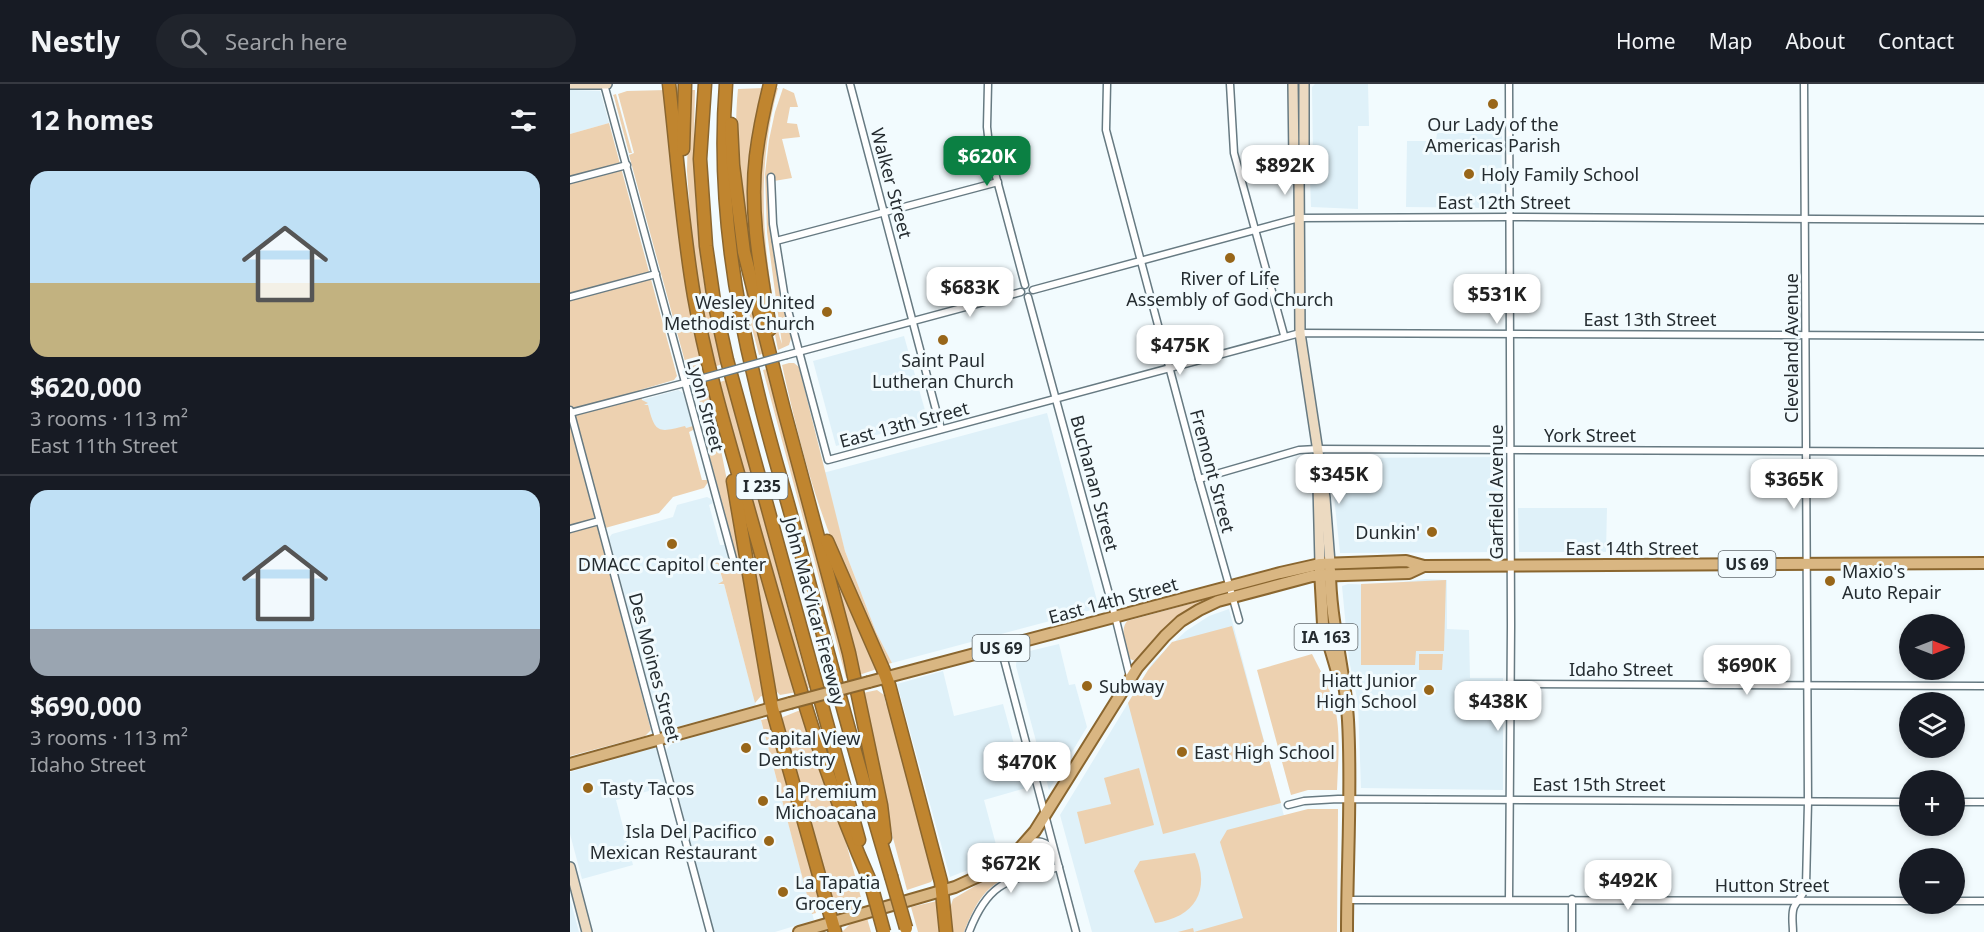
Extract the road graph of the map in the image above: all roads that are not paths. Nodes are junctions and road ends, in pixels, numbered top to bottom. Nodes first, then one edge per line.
1 (570, 84) edge
2 (606, 84) edge
3 (669, 84) edge
4 (685, 84) edge
5 (705, 84) edge
6 (726, 84) edge
7 (732, 84) edge
8 (771, 84) edge
9 (850, 84) edge
10 (988, 84) edge
11 (1107, 84) edge
12 (1230, 84) edge
13 (1293, 84) edge
14 (1304, 84) edge
15 (1509, 84) edge
16 (1804, 84) edge
17 (627, 165) junction
18 (1299, 173) junction
19 (771, 177) dead end
20 (570, 180) edge
21 (998, 182) junction
22 (682, 198) junction
23 (884, 212) junction
24 (1509, 217) junction
25 (1299, 218) junction
26 (1806, 219) junction
27 (1984, 220) edge
28 (1254, 230) junction
29 (776, 241) junction
30 (1140, 260) junction
31 (656, 274) junction
32 (1026, 285) junction
33 (1033, 290) junction
34 (1022, 292) junction
35 (570, 297) edge
36 (1028, 297) junction
37 (913, 321) junction
38 (1300, 333) junction
39 (1510, 333) junction
40 (1807, 335) junction
41 (1284, 336) junction
42 (1984, 336) edge
43 (800, 352) junction
44 (1169, 367) junction
45 (685, 382) junction
46 (1056, 399) junction
47 (784, 410) junction
48 (570, 412) edge
49 (722, 418) junction
50 (941, 429) junction
51 (1317, 449) junction
52 (1510, 450) junction
53 (1806, 452) junction
54 (1984, 452) edge
55 (801, 470) junction
56 (1199, 479) junction
57 (600, 521) junction
58 (570, 529) edge
59 (733, 559) dead end
60 (1984, 563) edge
61 (1325, 564) junction
62 (1806, 564) junction
63 (1424, 566) junction
64 (1511, 566) junction
65 (1325, 576) junction
66 (1231, 591) junction
67 (1115, 616) junction
68 (1239, 620) dead end
69 (1001, 648) junction
70 (886, 677) junction
71 (1130, 678) junction
72 (1511, 684) junction
73 (1809, 684) junction
74 (1984, 686) edge
75 (772, 708) junction
76 (659, 740) junction
77 (570, 764) edge
78 (1348, 799) junction
79 (1511, 801) junction
80 (1808, 802) junction
81 (1899, 802) edge
82 (1965, 802) edge
83 (1984, 802) edge
84 (1288, 805) dead end
85 (1045, 816) junction
86 (1024, 844) junction
87 (1054, 851) junction
88 (1059, 867) junction
89 (570, 870) edge
90 (889, 871) junction
91 (870, 881) junction
92 (942, 892) junction
93 (1509, 899) junction
94 (1572, 899) junction
95 (1347, 900) junction
96 (1800, 900) junction
97 (1899, 901) edge
98 (1965, 901) edge
99 (1984, 901) edge
100 (834, 927) edge
101 (906, 930) edge
102 (587, 932) edge
103 (710, 932) edge
104 (800, 932) edge
105 (884, 932) edge
106 (946, 932) edge
107 (969, 932) edge
108 (1076, 932) edge
109 (1347, 932) edge
110 (1572, 932) edge
111 (1793, 932) edge

1 - 2 main road
2 - 17 street, Lyon Street
3 - 22 highway
4 - 22 highway
5 - 91 highway, John MacVicar Freeway / I 235
6 - 90 highway, John MacVicar Freeway / I 235
7 - 47 highway
8 - 47 highway
9 - 23 street, Walker Street
10 - 21 street
11 - 30 street, Fremont Street
12 - 28 street
13 - 18 main road
14 - 18 main road
15 - 24 street, Garfield Avenue
16 - 26 street, Cleveland Avenue
17 - 20 street
17 - 31 street, Lyon Street
18 - 25 main road
19 - 29 street
21 - 23 street
21 - 32 street
22 - 49 highway
23 - 29 street
23 - 37 street, Walker Street
24 - 25 street, East 12th Street
24 - 26 street, East 12th Street
24 - 39 street, Garfield Avenue
25 - 28 street, East 12th Street
25 - 38 main road
26 - 27 street, East 12th Street
26 - 40 street, Cleveland Avenue
28 - 30 street, East 12th Street
28 - 41 street
29 - 43 street
30 - 33 street, East 12th Street
30 - 44 street, Fremont Street
31 - 35 street
31 - 45 street, Lyon Street
32 - 33 street
32 - 34 street
33 - 36 street
34 - 36 street
34 - 37 street
36 - 46 street, Buchanan Street
37 - 43 street
37 - 50 street, Walker Street
38 - 39 street, East 13th Street
38 - 41 street, East 13th Street
38 - 51 main road
39 - 40 street, East 13th Street
39 - 52 street, Garfield Avenue
40 - 42 street, East 13th Street
40 - 53 street, Cleveland Avenue
41 - 44 street, East 13th Street
43 - 45 street, bridge
43 - 50 street, East 13th Street
44 - 46 street, East 13th Street
44 - 56 street, Fremont Street
45 - 48 street
45 - 59 street, Lyon Street
46 - 50 street, East 13th Street
46 - 67 street, Buchanan Street
47 - 55 highway
48 - 57 street, Des Moines Street
49 - 75 highway
49 - 91 highway
51 - 52 street, York Street
51 - 56 street, York Street
51 - 61 main road
52 - 53 street, York Street
52 - 64 street, Garfield Avenue
53 - 54 street, York Street
53 - 62 street, Cleveland Avenue
55 - 70 highway
55 - 90 highway
56 - 66 street, Fremont Street
57 - 58 street
57 - 76 street, Des Moines Street
60 - 62 main road, East 14th Street / US 69
61 - 63 main road, East 14th Street / US 69
61 - 65 main road, IA 163
61 - 66 main road, East 14th Street / US 69
62 - 64 main road, East 14th Street / US 69
62 - 73 street, Cleveland Avenue
63 - 64 main road, East 14th Street / US 69
63 - 65 main road, East 14th Street / US 69
64 - 72 street, Garfield Avenue
65 - 66 main road, East 14th Street / US 69
65 - 78 main road, IA 163
66 - 67 main road, East 14th Street / US 69
66 - 68 street, Fremont Street
66 - 71 main road, US 69
67 - 69 main road, East 14th Street / US 69
67 - 71 street, Buchanan Street
69 - 70 main road, East 14th Street / US 69
69 - 85 street
70 - 75 main road, East 14th Street / US 69, bridge
70 - 92 highway
71 - 85 main road, US 69
72 - 73 street, Idaho Street
72 - 79 street, Garfield Avenue
73 - 74 street, Idaho Street
73 - 80 street, Cleveland Avenue
75 - 76 main road, East 14th Street / US 69
75 - 100 highway
76 - 77 main road, East 14th Street / US 69
76 - 103 street, Des Moines Street
78 - 79 street, East 15th Street
78 - 84 street, East 15th Street
78 - 95 main road, IA 163
79 - 80 street, East 15th Street
79 - 93 street, Garfield Avenue
80 - 81 street, East 15th Street
80 - 96 street, Cleveland Avenue
82 - 83 street
85 - 86 main road, US 69
85 - 87 street
86 - 87 street
86 - 92 main road, US 69
87 - 88 street
88 - 107 street
88 - 108 street
89 - 102 main road
90 - 101 highway, John MacVicar Freeway / I 235, bridge
91 - 105 highway, John MacVicar Freeway / I 235, bridge
92 - 100 main road, US 69
92 - 106 highway
93 - 94 street, Hutton Street
93 - 95 street, Hutton Street
94 - 96 street, Hutton Street
94 - 110 street
95 - 109 main road, IA 163
96 - 97 street, Hutton Street
96 - 111 street, Cleveland Avenue
98 - 99 street
100 - 104 main road, US 69

